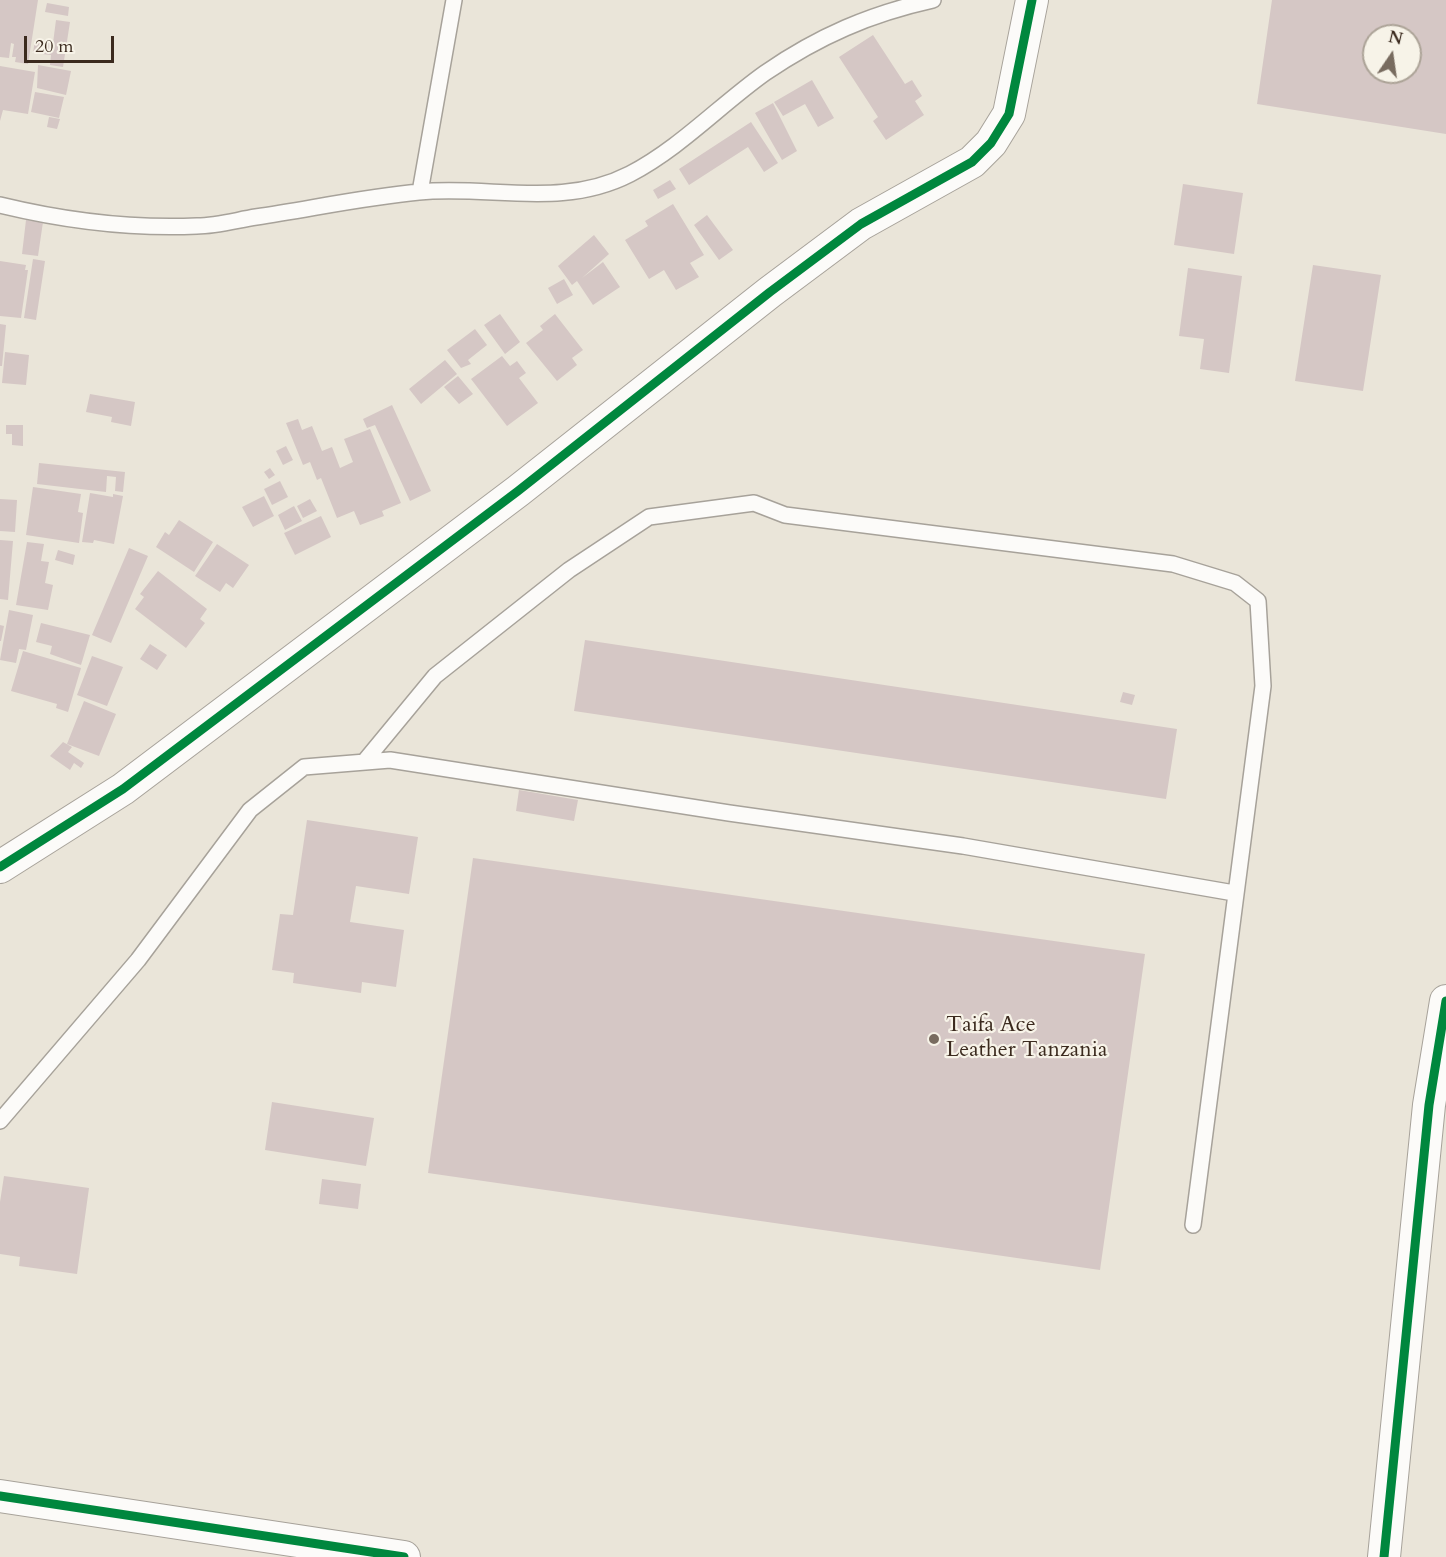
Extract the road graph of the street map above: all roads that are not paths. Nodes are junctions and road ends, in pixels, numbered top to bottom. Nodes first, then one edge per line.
1 (454, 0) edge
2 (933, 0) edge
3 (1032, 0) edge
4 (420, 192) junction
5 (0, 205) edge
6 (364, 762) junction
7 (0, 867) edge
8 (1234, 893) junction
9 (1446, 1001) edge
10 (0, 1120) edge
11 (1193, 1225) dead end
12 (0, 1496) edge
13 (404, 1557) edge
14 (1384, 1557) edge

1 - 4 lane
2 - 4 lane
3 - 7 street
4 - 5 lane
6 - 8 lane
6 - 8 lane
6 - 10 lane
8 - 11 lane
9 - 14 street
12 - 13 street

